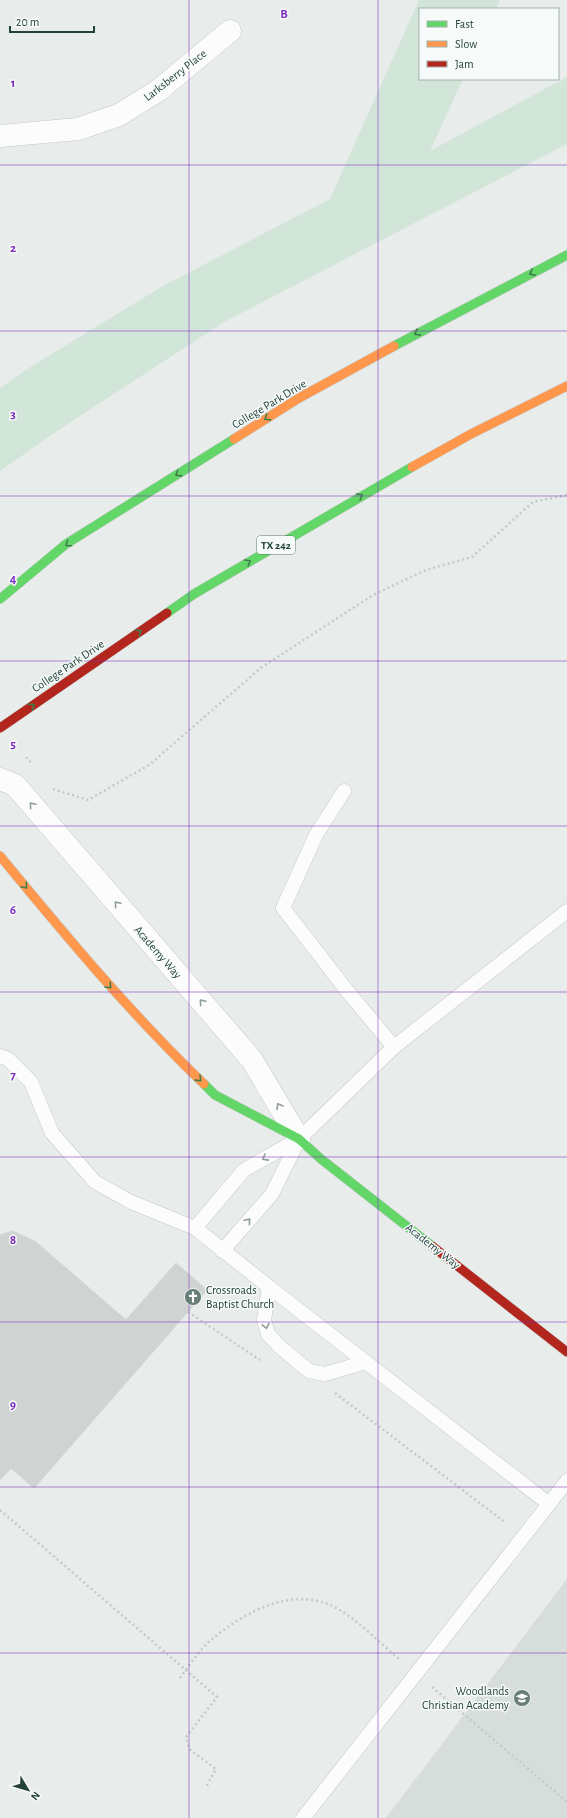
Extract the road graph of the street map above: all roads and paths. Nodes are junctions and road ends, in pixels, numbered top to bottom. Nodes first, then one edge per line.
1 (230, 30) dead end
2 (0, 136) edge
3 (567, 255) edge
4 (567, 386) edge
5 (567, 496) edge
6 (0, 599) edge
7 (0, 728) edge
8 (26, 757) dead end
9 (35, 768) dead end
10 (0, 779) edge
11 (49, 784) dead end
12 (344, 791) dead end
13 (0, 856) edge
14 (567, 911) edge
15 (394, 1047) junction
16 (0, 1056) edge
17 (299, 1139) junction
18 (195, 1228) junction
19 (222, 1251) junction
20 (269, 1287) junction
21 (188, 1312) dead end
22 (567, 1352) edge
23 (261, 1360) dead end
24 (366, 1362) junction
25 (331, 1391) dead end
26 (567, 1481) edge
27 (549, 1504) junction
28 (0, 1510) edge
29 (524, 1536) junction
30 (186, 1671) junction
31 (417, 1674) junction
32 (180, 1678) dead end
33 (206, 1787) dead end
34 (567, 1802) edge
35 (304, 1818) edge

1 - 2 street, Larksberry Place
3 -> 6 main road, College Park Drive
7 -> 4 main road, College Park Drive / TX 242
5 - 11 path
8 - 9 path
17 -> 10 street, Academy Way
12 - 15 lane
13 -> 17 main road, Academy Way
14 - 15 lane
15 - 17 lane
16 - 18 lane
17 -> 18 lane
19 -> 17 lane
17 - 22 main road, Academy Way
18 - 19 lane
19 - 20 lane
20 - 24 lane
20 -> 24 lane
21 - 23 path
24 - 27 lane
25 - 29 path
26 - 27 lane
27 - 29 lane
28 - 30 path
29 - 31 lane
30 - 31 path
30 - 32 path
30 - 33 path
31 - 34 path
31 - 35 lane

